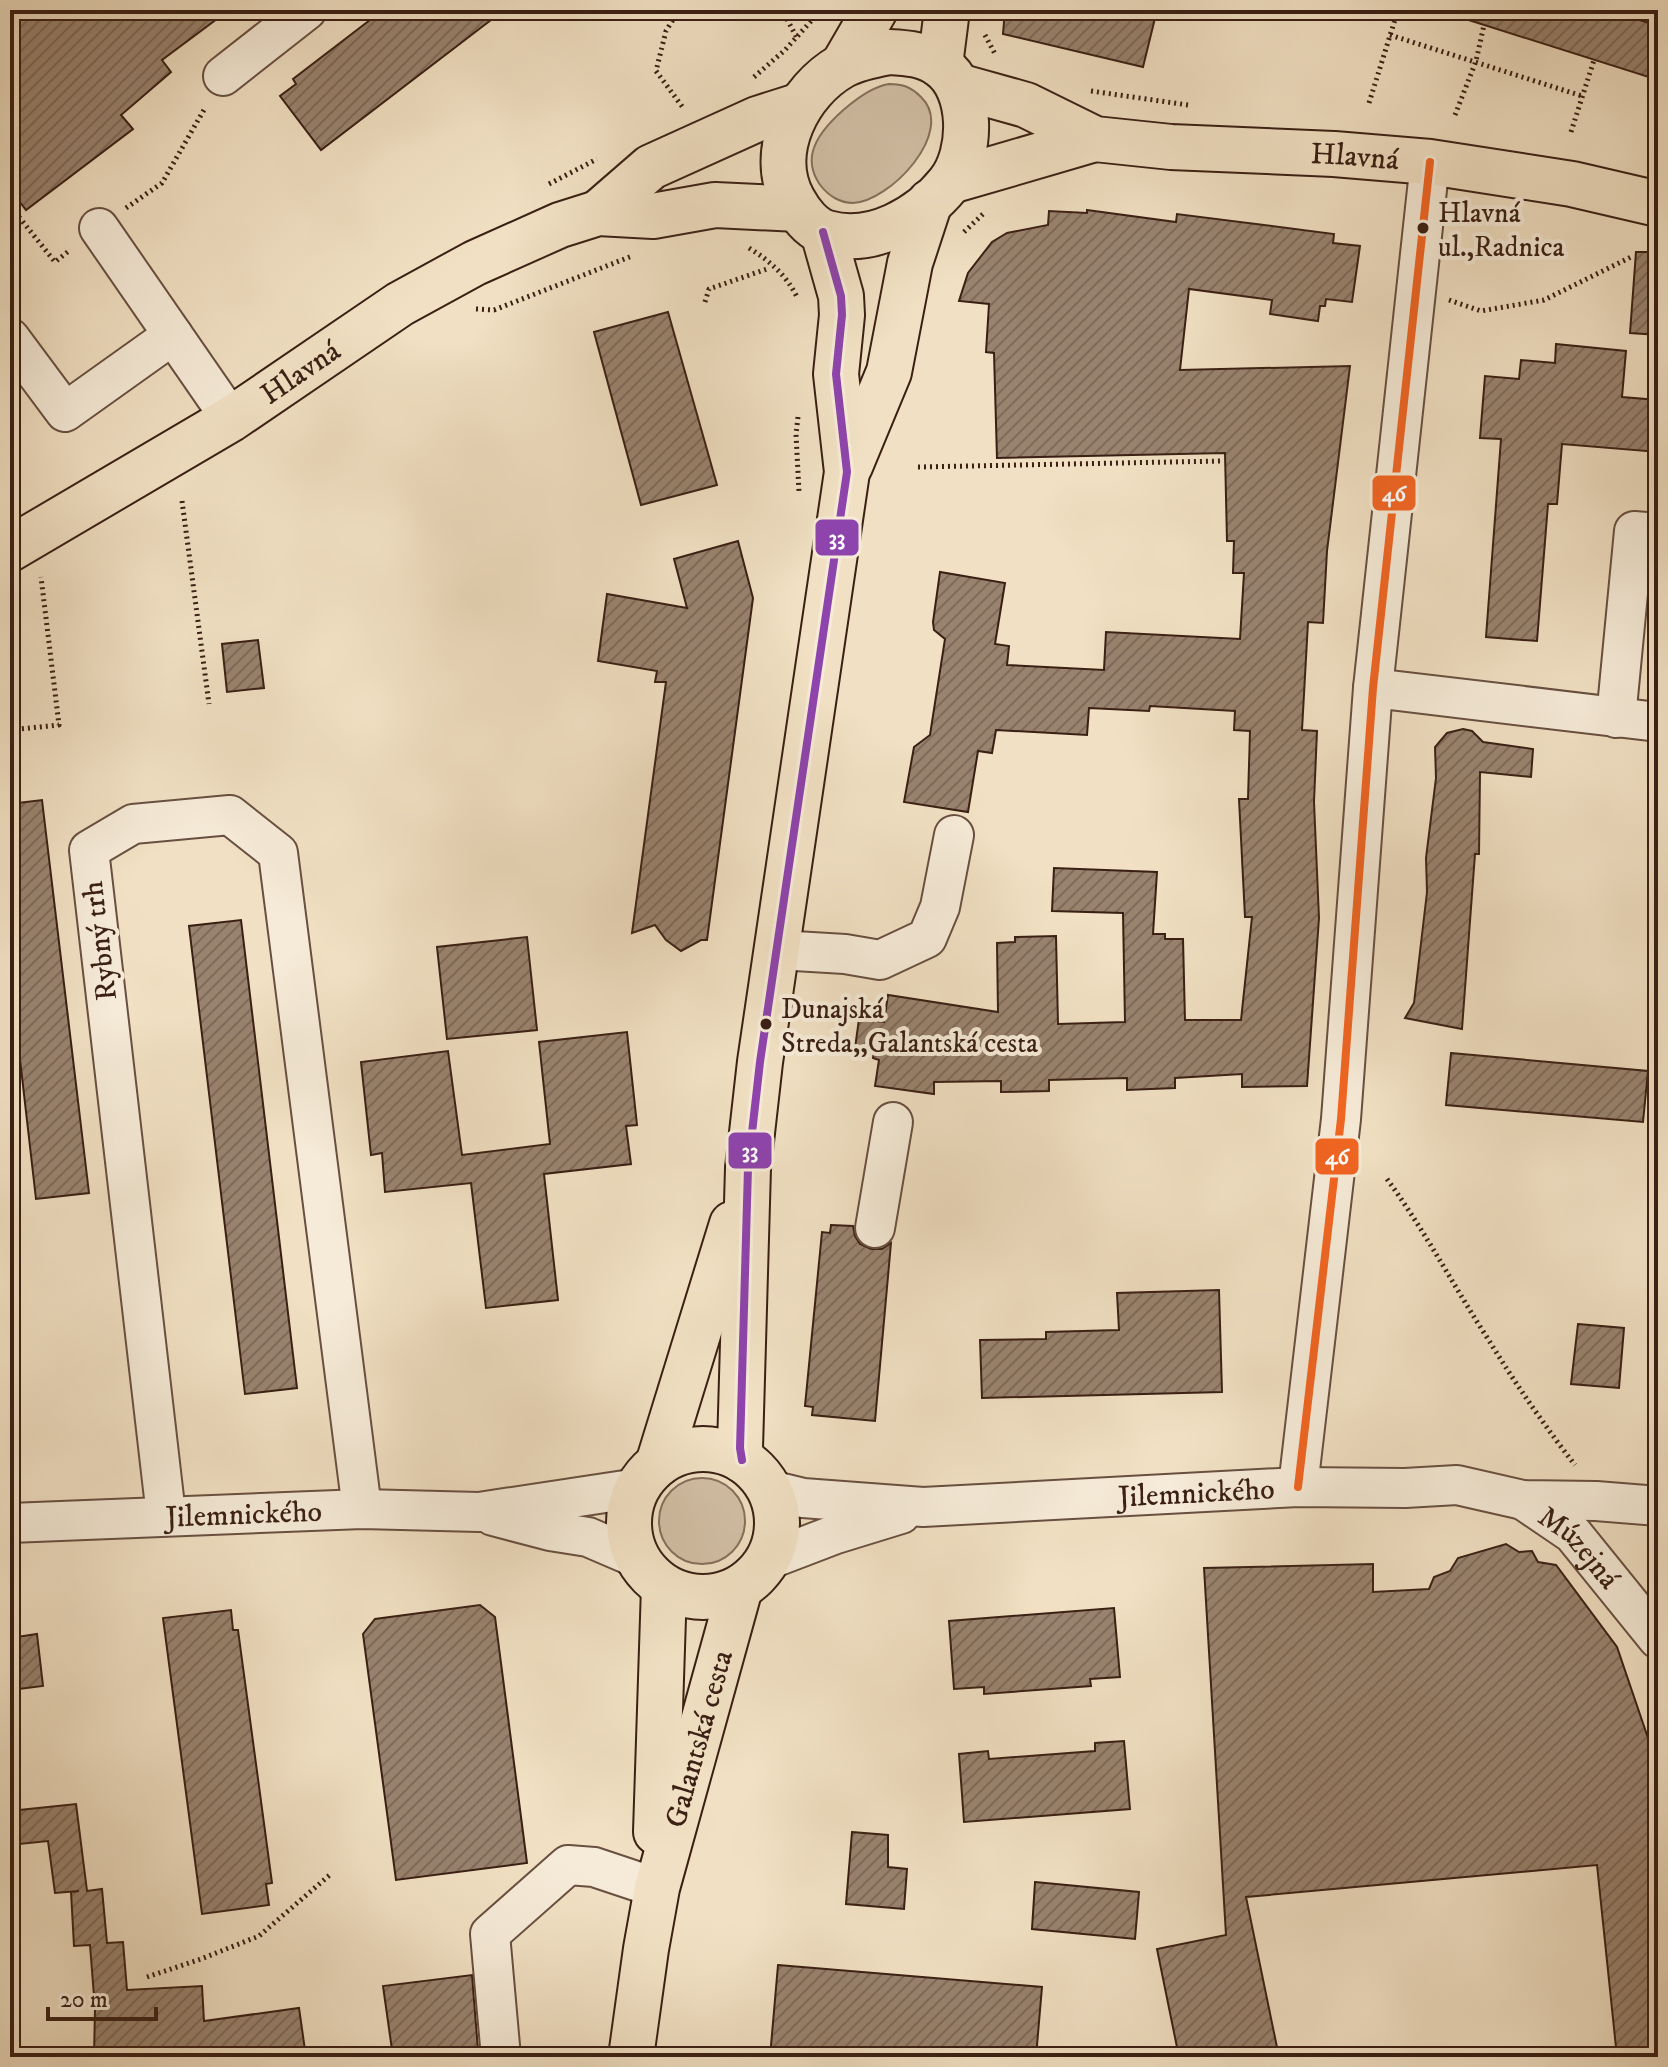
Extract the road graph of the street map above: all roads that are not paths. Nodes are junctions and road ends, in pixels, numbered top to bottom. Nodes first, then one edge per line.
1 (307, 10) edge
2 (875, 10) edge
3 (947, 10) edge
4 (843, 65) junction
5 (223, 76) road end
6 (949, 76) junction
7 (801, 105) junction
8 (1095, 139) junction
9 (1430, 162) junction
10 (940, 191) junction
11 (1658, 204) edge
12 (598, 213) junction
13 (810, 221) junction
14 (99, 228) road end
15 (173, 335) junction
16 (10, 338) edge
17 (231, 419) junction
18 (847, 472) junction
19 (1658, 533) edge
20 (25, 561) edge
21 (1373, 688) junction
22 (1616, 718) junction
23 (1658, 722) edge
24 (954, 835) dead end
25 (778, 950) junction
26 (893, 1122) dead end
27 (748, 1168) junction
28 (875, 1228) dead end
29 (756, 1475) junction
30 (648, 1476) junction
31 (1298, 1487) junction
32 (1523, 1500) junction
33 (1658, 1506) edge
34 (923, 1507) junction
35 (362, 1509) junction
36 (479, 1512) junction
37 (166, 1515) junction
38 (10, 1523) edge
39 (650, 1572) junction
40 (754, 1574) junction
41 (1658, 1639) edge
42 (657, 1888) junction
43 (501, 2057) edge
44 (631, 2057) edge

1 - 5 street
2 - 4 main road
3 - 6 main road
4 - 6 main road
4 - 7 main road
6 - 8 main road
6 - 10 main road
7 - 12 main road
7 - 13 main road
8 - 9 main road, Hlavná
8 - 10 main road
9 - 11 main road, Hlavná
9 - 21 street
10 - 13 main road
10 - 18 main road
12 - 13 main road
12 - 17 main road, Hlavná
13 - 18 main road
14 - 15 street
15 - 16 street
15 - 17 street
17 - 20 main road, Hlavná
18 - 25 main road
19 - 22 street
21 - 22 street
21 - 31 street
22 - 23 street
24 - 25 street
25 - 27 main road
26 - 28 street
27 - 29 main road
27 - 30 main road
29 - 30 main road
29 - 34 street, Jilemnického
29 - 40 main road
30 - 36 street, Jilemnického
30 - 39 main road
31 - 32 street, Jilemnického
31 - 34 street, Jilemnického
32 - 33 street, Jilemnického
32 - 41 street, Múzejná
34 - 40 street, Jilemnického
35 - 36 street, Jilemnického
35 - 37 street, Jilemnického
35 - 37 street, Rybný trh
36 - 39 street, Jilemnického
37 - 38 street, Jilemnického
39 - 40 main road
39 - 42 main road, Galantská cesta
40 - 42 main road, Galantská cesta
42 - 43 street
42 - 44 main road, Galantská cesta

